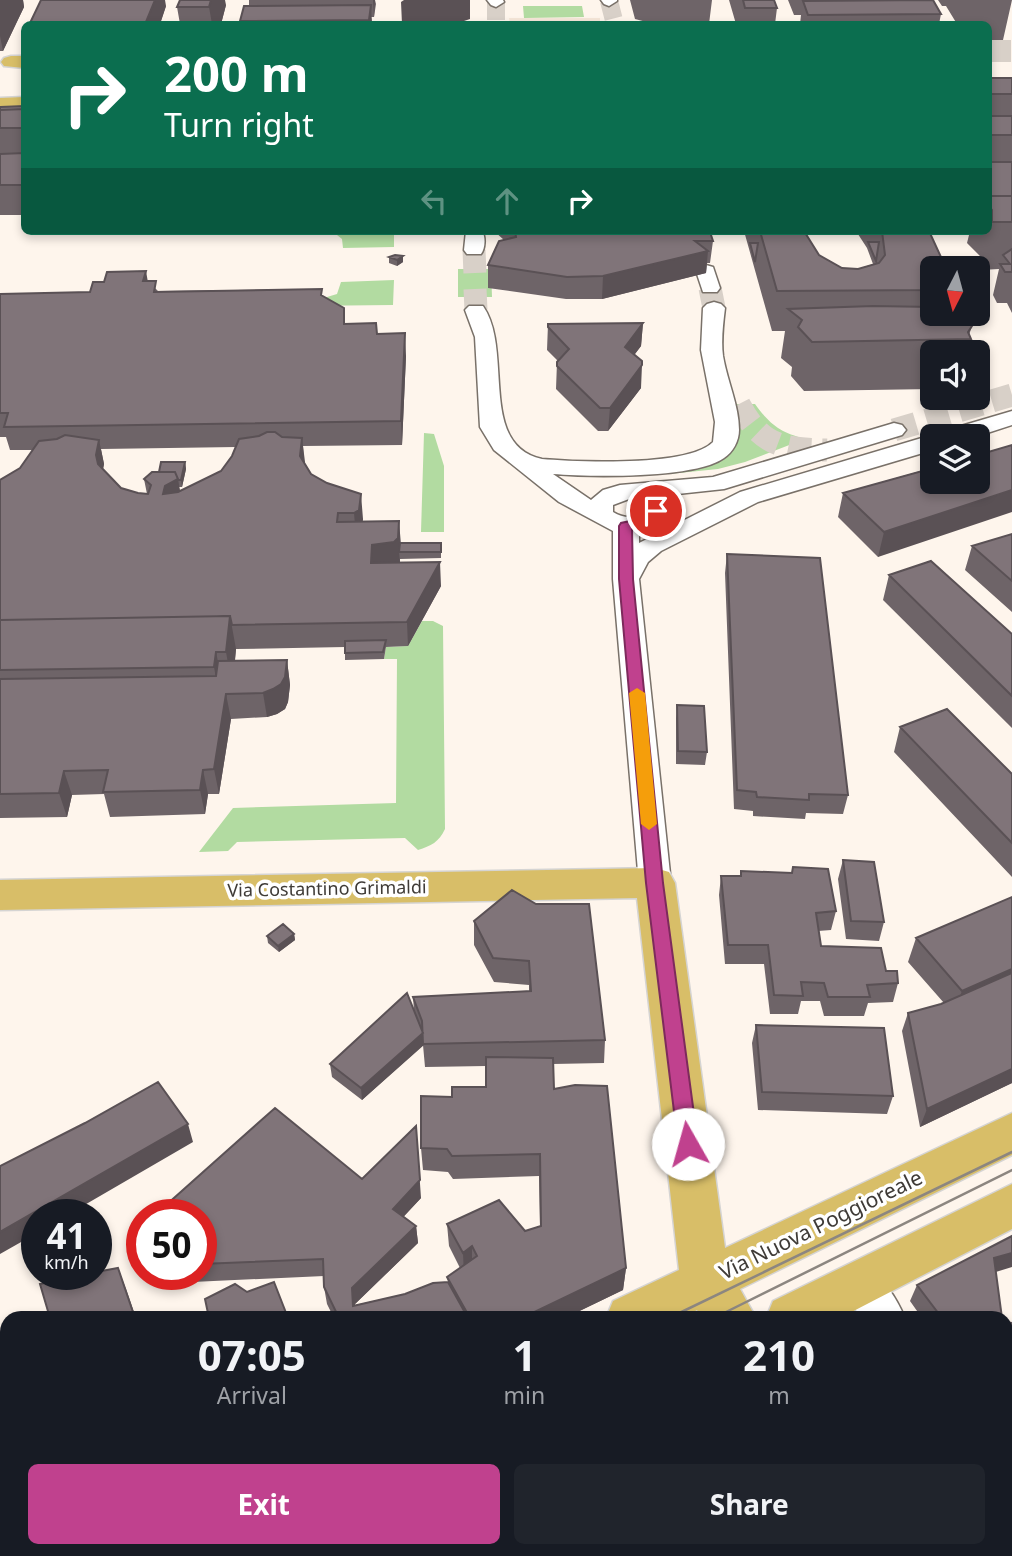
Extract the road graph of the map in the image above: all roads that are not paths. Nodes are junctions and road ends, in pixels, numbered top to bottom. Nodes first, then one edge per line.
1 (21, 103) edge
2 (0, 104) edge
3 (477, 301) tunnel mouth
4 (739, 404) tunnel mouth
5 (1012, 418) edge
6 (990, 425) edge
7 (894, 430) tunnel mouth
8 (920, 446) tunnel mouth
9 (517, 459) junction
10 (662, 476) junction
11 (623, 492) junction
12 (568, 496) junction
13 (602, 516) junction
14 (695, 524) junction
15 (633, 525) junction
16 (626, 579) junction
17 (655, 883) junction
18 (0, 895) edge
19 (1012, 1133) edge
20 (1012, 1205) edge
21 (719, 1300) edge
22 (872, 1300) edge
23 (665, 1311) edge
24 (822, 1311) edge

1 - 2 main road
3 - 9 street
4 - 10 street
5 - 6 street
7 - 10 street
8 - 14 street
9 - 10 street
9 - 12 street
10 - 11 street
11 - 12 street
11 - 13 street
11 - 15 street
12 - 13 street
13 - 15 street
14 - 15 street
14 - 16 street
15 - 16 street
16 - 17 street
17 - 18 main road, Via Costantino Grimaldi
17 - 21 main road
19 - 21 main road, Via Nuova Poggioreale
20 - 22 main road
21 - 23 main road, Via Nuova Poggioreale
22 - 24 main road

